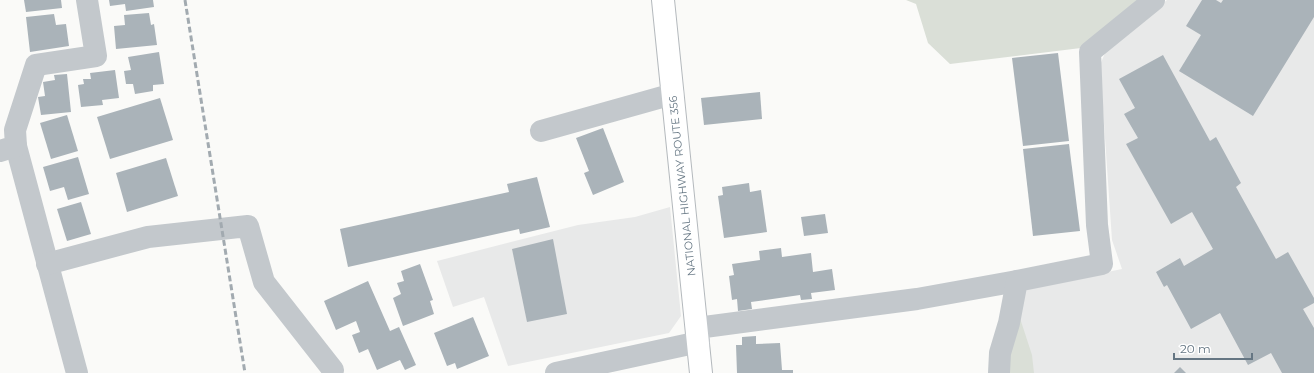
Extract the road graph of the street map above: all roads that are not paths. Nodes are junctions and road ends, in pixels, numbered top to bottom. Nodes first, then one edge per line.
1 (87, 0) edge
2 (663, 0) edge
3 (1154, 0) edge
4 (673, 94) junction
5 (541, 131) dead end
6 (8, 149) edge
7 (48, 264) junction
8 (1017, 281) junction
9 (698, 335) junction
10 (333, 372) edge
11 (77, 373) edge
12 (556, 373) edge
13 (701, 373) edge
14 (998, 373) edge

1 - 6 street
2 - 4 highway, NATIONAL HIGHWAY ROUTE 356
3 - 8 street
4 - 5 street
4 - 9 highway, NATIONAL HIGHWAY ROUTE 356
6 - 7 street
7 - 10 street
7 - 11 street
8 - 9 street
8 - 14 street
9 - 12 street
9 - 13 highway, NATIONAL HIGHWAY ROUTE 356

